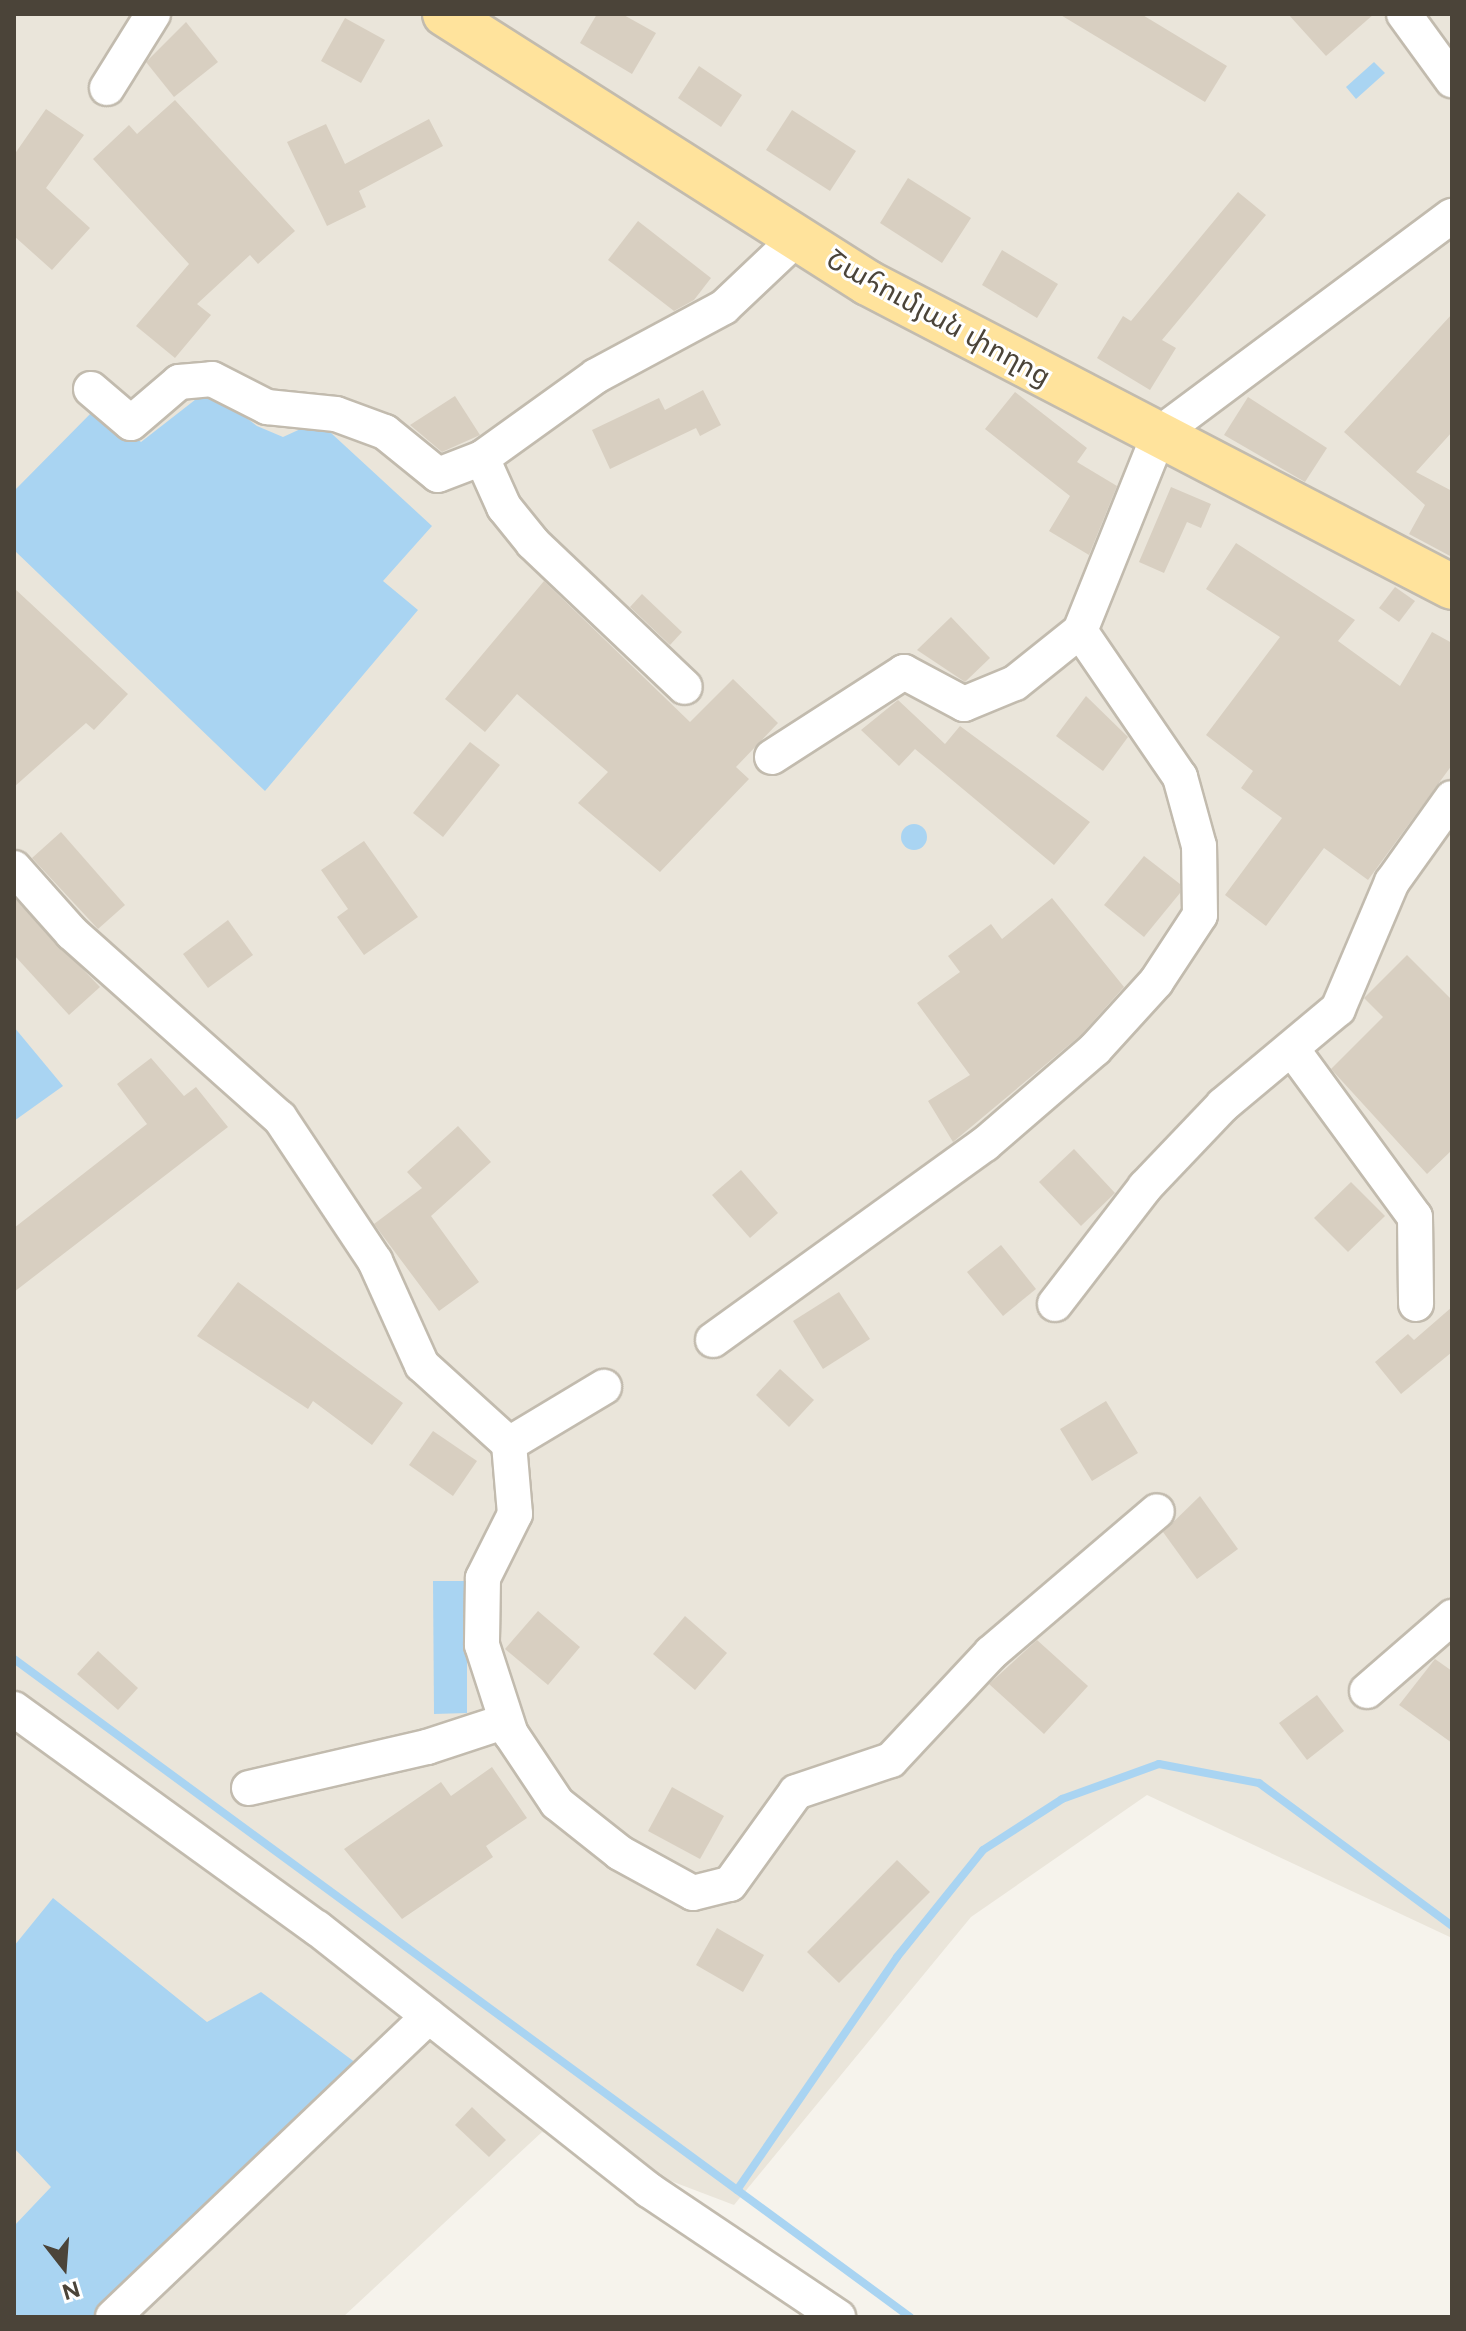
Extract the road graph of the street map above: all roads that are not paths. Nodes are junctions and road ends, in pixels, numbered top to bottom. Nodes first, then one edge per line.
1 (153, 14) edge
2 (445, 14) edge
3 (1404, 14) edge
4 (1452, 80) edge
5 (107, 88) dead end
6 (1452, 216) edge
7 (798, 237) junction
8 (91, 389) dead end
9 (1159, 434) junction
10 (482, 458) junction
11 (1452, 587) edge
12 (1080, 631) junction
13 (685, 687) dead end
14 (772, 757) dead end
15 (1452, 798) edge
16 (14, 868) edge
17 (1292, 1049) junction
18 (1055, 1304) dead end
19 (1416, 1304) dead end
20 (713, 1340) dead end
21 (604, 1387) dead end
22 (509, 1444) junction
23 (1157, 1511) dead end
24 (1452, 1617) edge
25 (1367, 1691) dead end
26 (14, 1709) edge
27 (506, 1721) junction
28 (249, 1788) dead end
29 (429, 2016) junction
30 (113, 2317) edge
31 (838, 2317) edge

1 - 5 street
2 - 7 main road, Շահումյան փողոց
3 - 4 street
6 - 9 street
7 - 9 main road, Շահումյան փողոց
7 - 10 street
8 - 10 street
9 - 11 main road, Շահումյան փողոց
9 - 12 street
10 - 13 street
12 - 14 street
12 - 20 street
15 - 17 street
16 - 22 street
17 - 18 street
17 - 19 street
21 - 22 street
22 - 27 street
23 - 27 street
24 - 25 street
26 - 29 street
27 - 28 street
29 - 30 street
29 - 31 street

